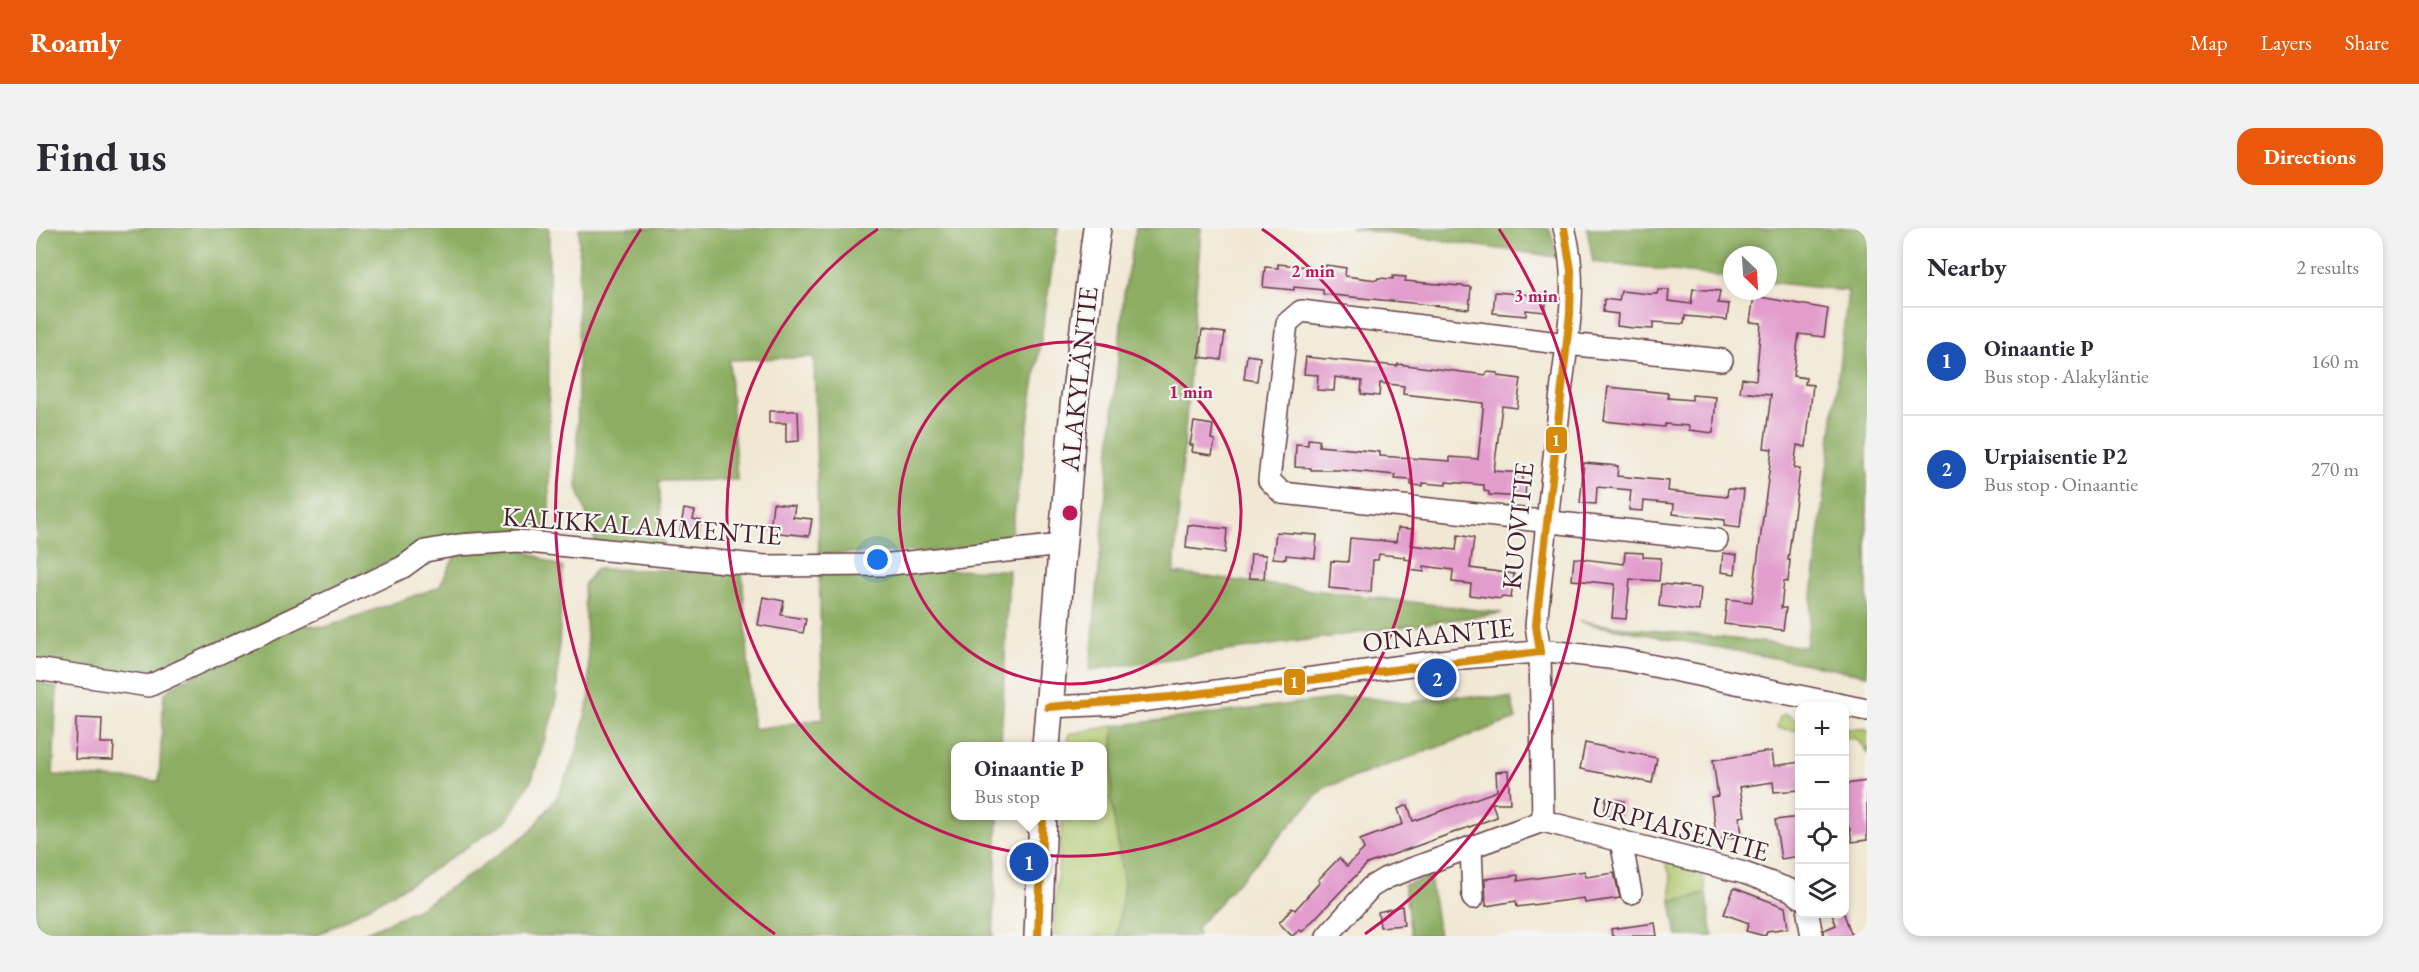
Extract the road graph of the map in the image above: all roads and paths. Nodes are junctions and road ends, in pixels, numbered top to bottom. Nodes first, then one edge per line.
1 (1096, 228) edge
2 (1563, 228) edge
3 (1567, 344) junction
4 (1722, 360) dead end
5 (1547, 523) junction
6 (1717, 540) dead end
7 (1061, 545) junction
8 (1540, 652) junction
9 (36, 669) edge
10 (1048, 707) junction
11 (1867, 710) edge
12 (1046, 742) edge
13 (1043, 820) edge
14 (1543, 821) junction
15 (1621, 841) junction
16 (1471, 847) junction
17 (1631, 892) dead end
18 (1795, 893) edge
19 (1473, 898) dead end
20 (1809, 918) edge
21 (1038, 936) edge
22 (1327, 936) edge
23 (1812, 936) edge

1 - 7 main road, ALAKYLÄNTIE
2 - 3 street, KUOVITIE
3 - 4 street
3 - 5 street, KUOVITIE
3 - 5 street
5 - 6 street
5 - 8 street, KUOVITIE
7 - 9 street, KALIKKALAMMENTIE
7 - 10 main road, ALAKYLÄNTIE
8 - 10 street, OINAANTIE
8 - 11 street, OINAANTIE
8 - 14 street
10 - 12 main road, ALAKYLÄNTIE
13 - 21 main road
14 - 15 street, URPIAISENTIE
14 - 16 street
15 - 17 street
15 - 18 street, URPIAISENTIE
16 - 19 street
16 - 22 street
20 - 23 street

